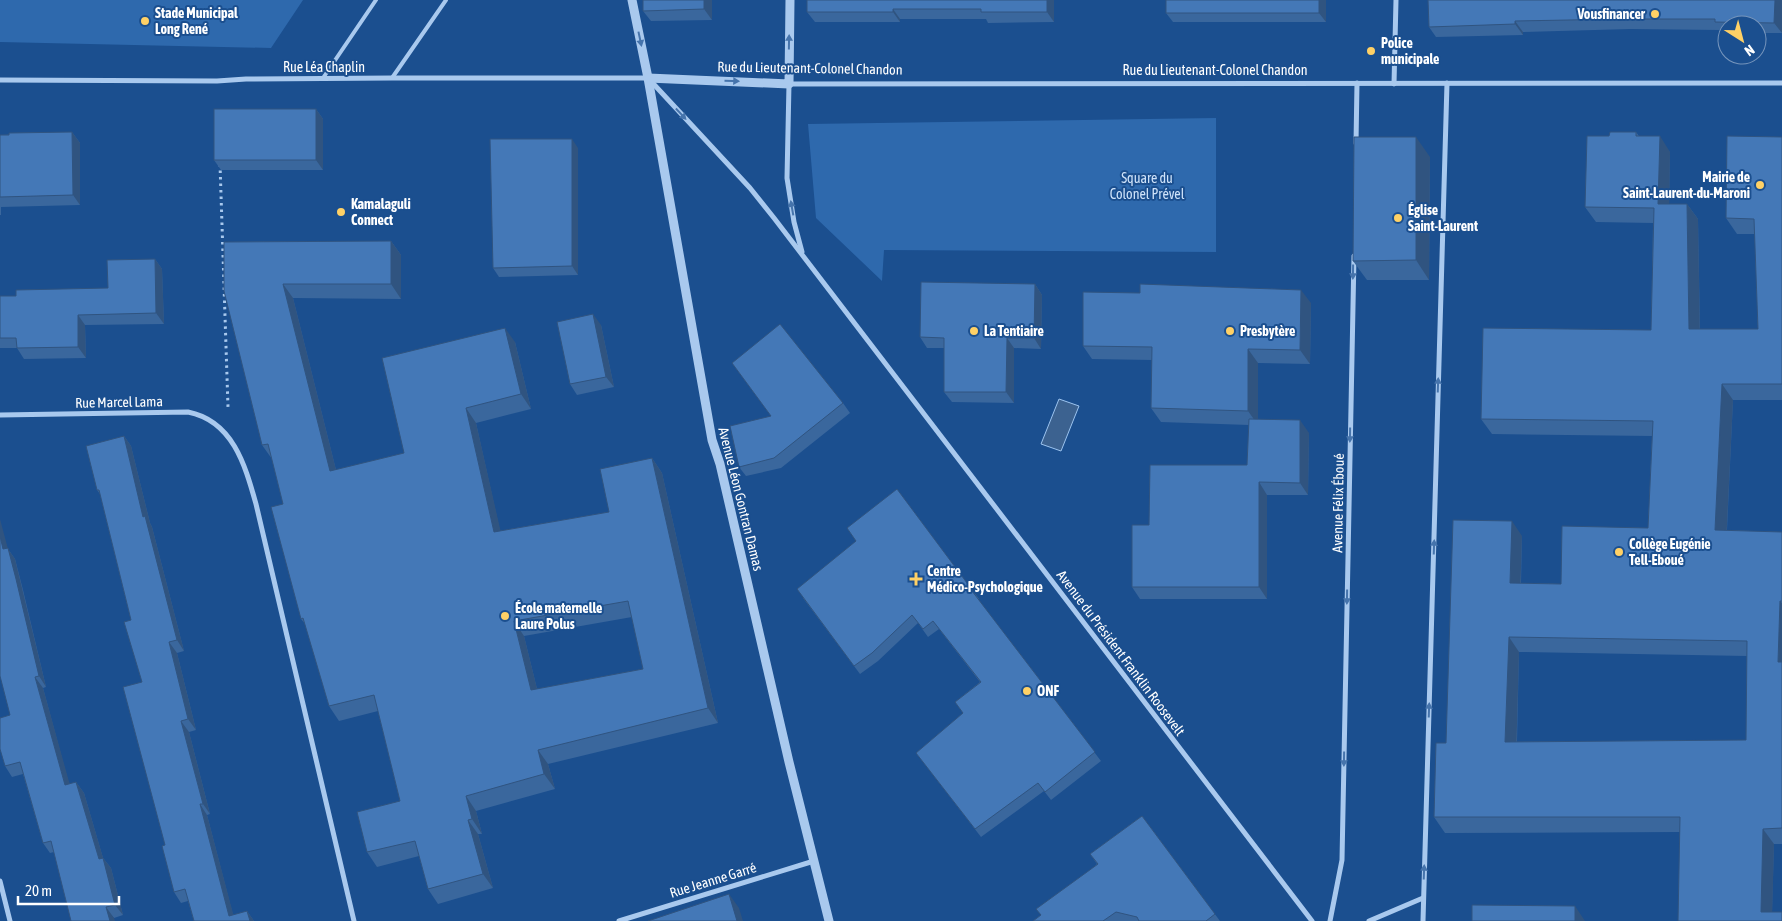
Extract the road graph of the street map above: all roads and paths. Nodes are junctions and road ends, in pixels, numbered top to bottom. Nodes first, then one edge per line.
1 (376, 0) edge
2 (446, 0) edge
3 (632, 0) edge
4 (790, 0) edge
5 (1396, 0) edge
6 (323, 78) junction
7 (392, 78) junction
8 (648, 78) junction
9 (0, 80) edge
10 (1357, 83) junction
11 (1447, 83) junction
12 (1782, 83) edge
13 (789, 84) junction
14 (1394, 84) junction
15 (1356, 153) edge
16 (220, 160) edge
17 (1354, 252) edge
18 (803, 255) junction
19 (0, 415) edge
20 (229, 438) junction
21 (814, 861) junction
22 (0, 881) edge
23 (1424, 898) junction
24 (10, 921) edge
25 (354, 921) edge
26 (619, 921) edge
27 (829, 921) edge
28 (1312, 921) edge
29 (1330, 921) edge
30 (1369, 921) edge
31 (1423, 921) edge

1 - 6 lane
2 - 7 lane
3 -> 8 street, Avenue Léon Gontran Damas
13 -> 4 street
5 - 14 street
6 - 7 street, Rue Léa Chaplin
6 - 9 street, Rue Léa Chaplin
7 - 8 street, Rue Léa Chaplin
8 -> 13 street, Rue du Lieutenant-Colonel Chandon
8 -> 18 street, Avenue du Président Franklin Roosevelt
8 - 21 street, Avenue Léon Gontran Damas
10 - 13 street, Rue du Lieutenant-Colonel Chandon
10 - 14 street, Rue du Lieutenant-Colonel Chandon
10 - 15 street
11 - 12 street, Rue du Lieutenant-Colonel Chandon
11 - 14 street, Rue du Lieutenant-Colonel Chandon
23 -> 11 street
18 -> 13 street, Avenue du Président Franklin Roosevelt
16 - 20 path
17 -> 29 street, Avenue Félix Éboué
18 - 28 street, Avenue du Président Franklin Roosevelt
19 - 20 street, Rue Marcel Lama
20 - 25 street, Rue Marcel Lama
21 - 26 street, Rue Jeanne Garré
21 - 27 street, Avenue Léon Gontran Damas
22 - 24 street
23 - 30 street
23 - 31 street

